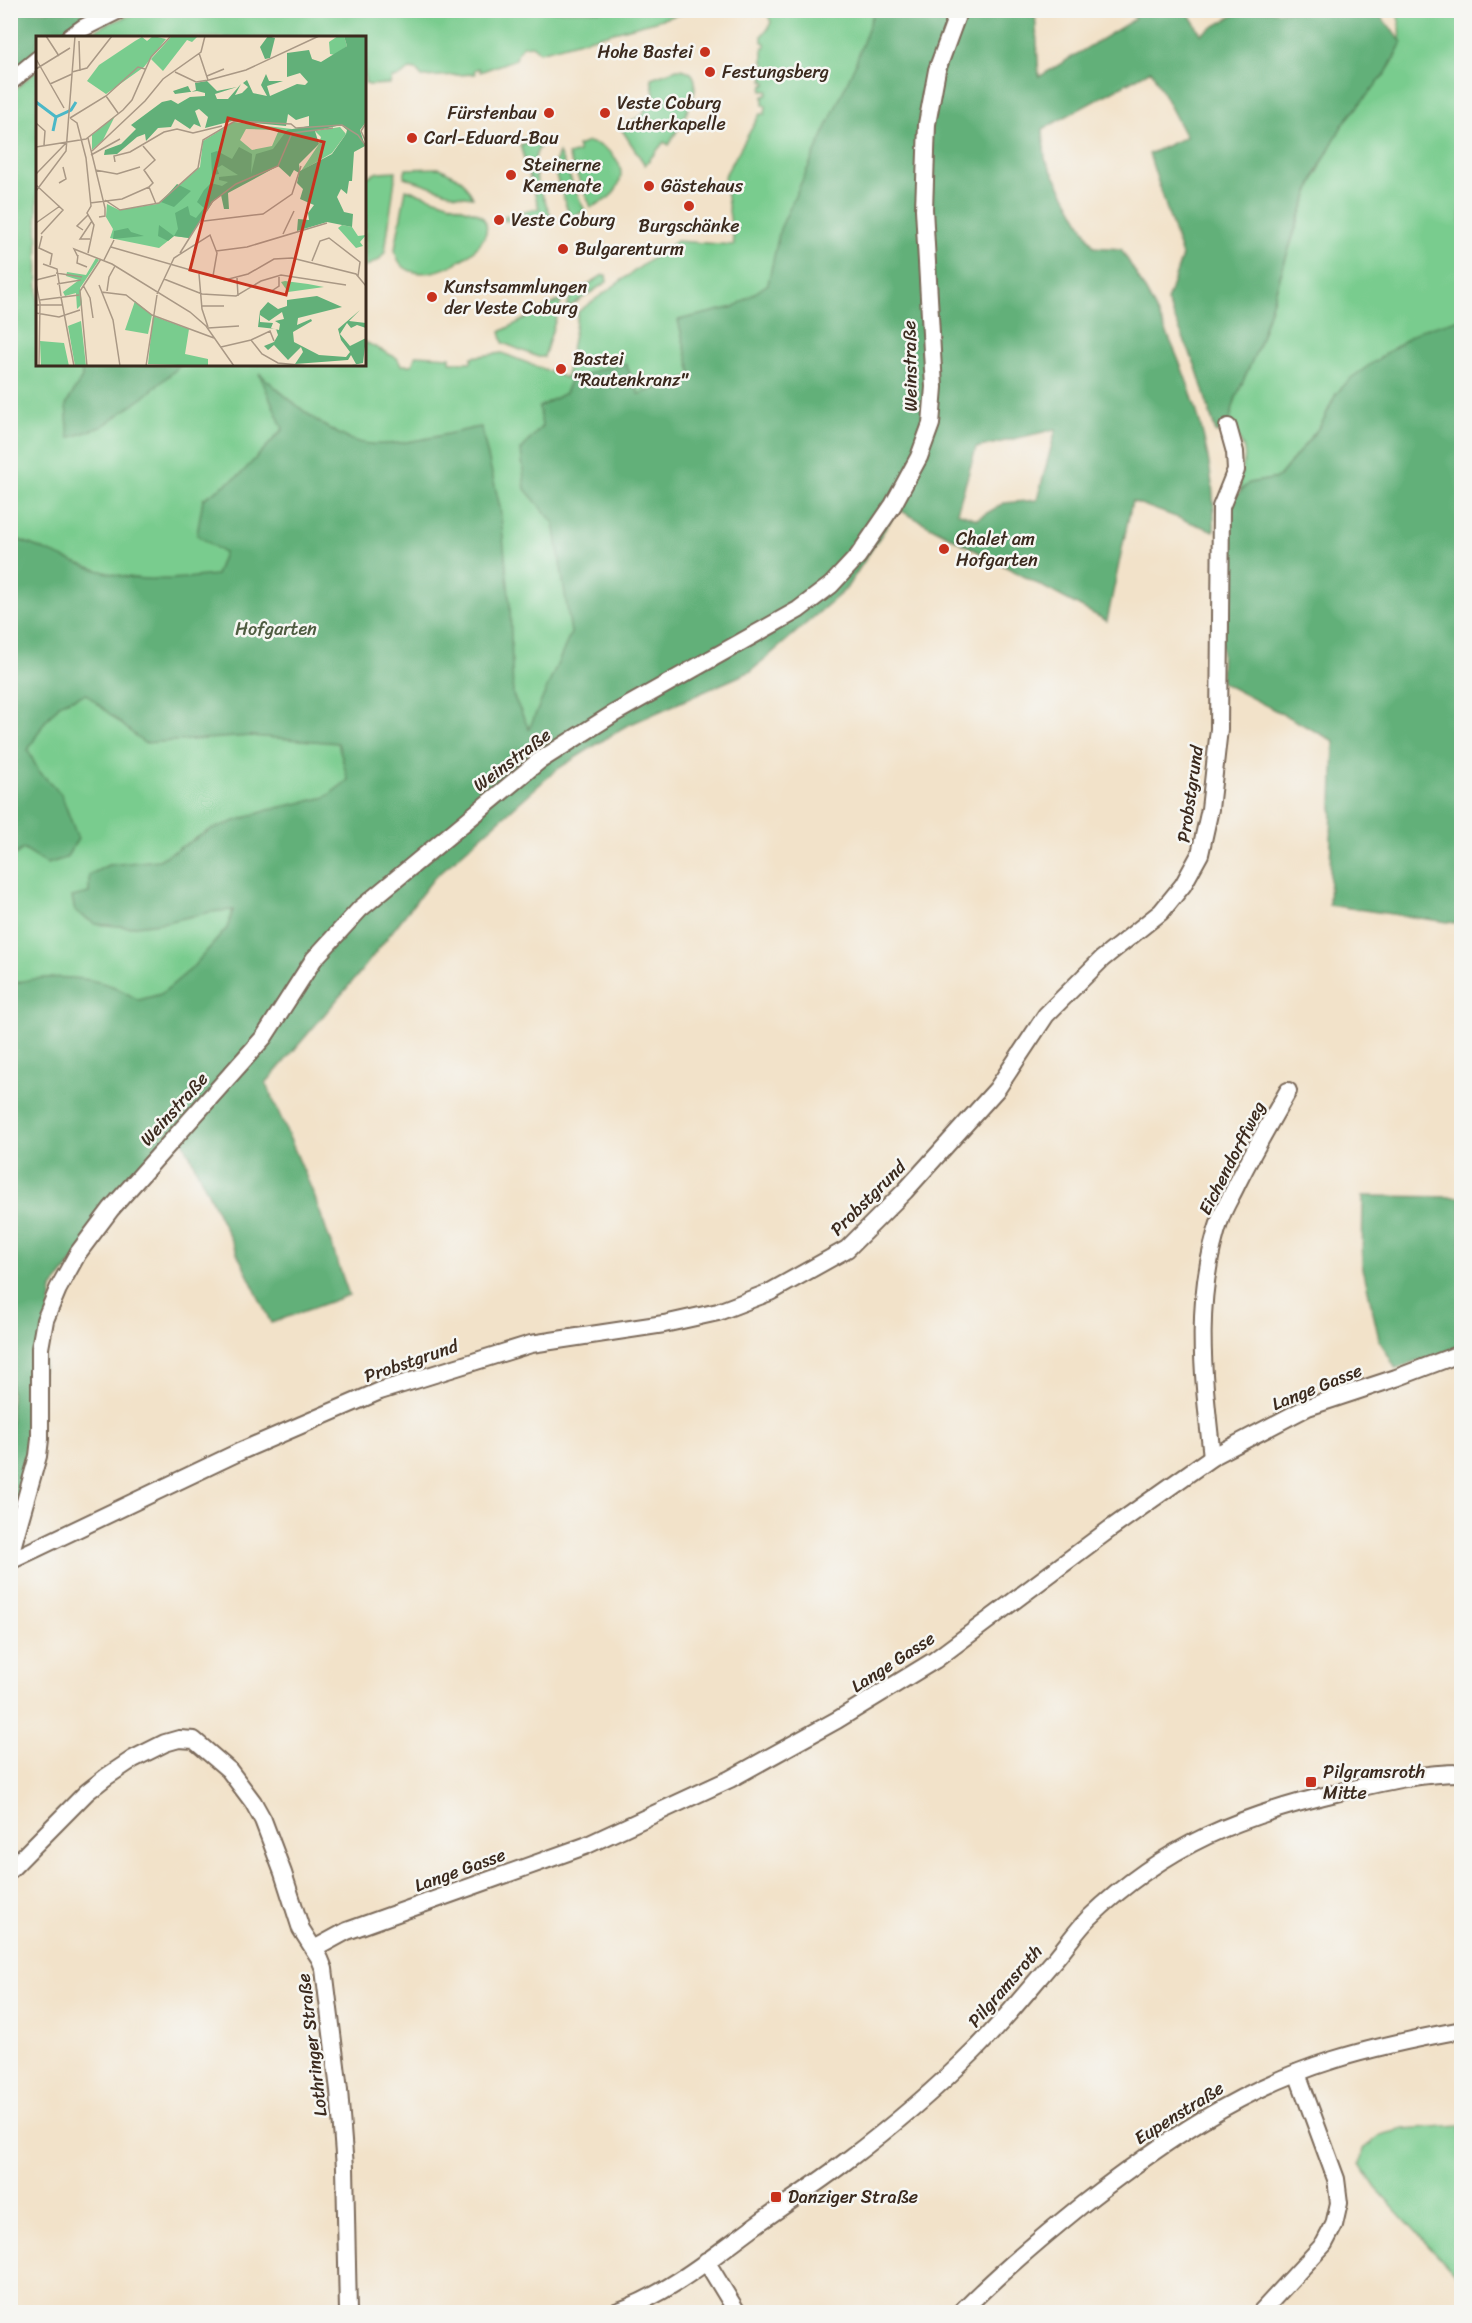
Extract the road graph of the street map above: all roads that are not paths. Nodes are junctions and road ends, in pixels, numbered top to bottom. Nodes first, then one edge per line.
1 (119, 10) edge
2 (959, 10) edge
3 (72, 36) edge
4 (36, 61) edge
5 (10, 82) edge
6 (1228, 427) dead end
7 (1288, 1091) dead end
8 (1461, 1353) edge
9 (1212, 1457) junction
10 (10, 1555) edge
11 (10, 1561) edge
12 (1461, 1773) edge
13 (10, 1870) edge
14 (314, 1950) junction
15 (1461, 2030) edge
16 (1297, 2073) junction
17 (706, 2261) junction
18 (348, 2313) edge
19 (616, 2313) edge
20 (737, 2313) edge
21 (961, 2313) edge
22 (1261, 2313) edge

1 - 3 street
2 - 10 street, Weinstraße
4 - 5 street
6 - 11 street, Probstgrund
7 - 9 street, Eichendorffweg
8 - 9 street, Lange Gasse
9 - 14 street, Lange Gasse
12 - 17 street, Pilgramsroth
13 - 14 street, Lothringer Straße
14 - 18 street, Lothringer Straße
15 - 16 street, Eupenstraße
16 - 21 street, Eupenstraße
16 - 22 street
17 - 19 street, Pilgramsroth
17 - 20 street

